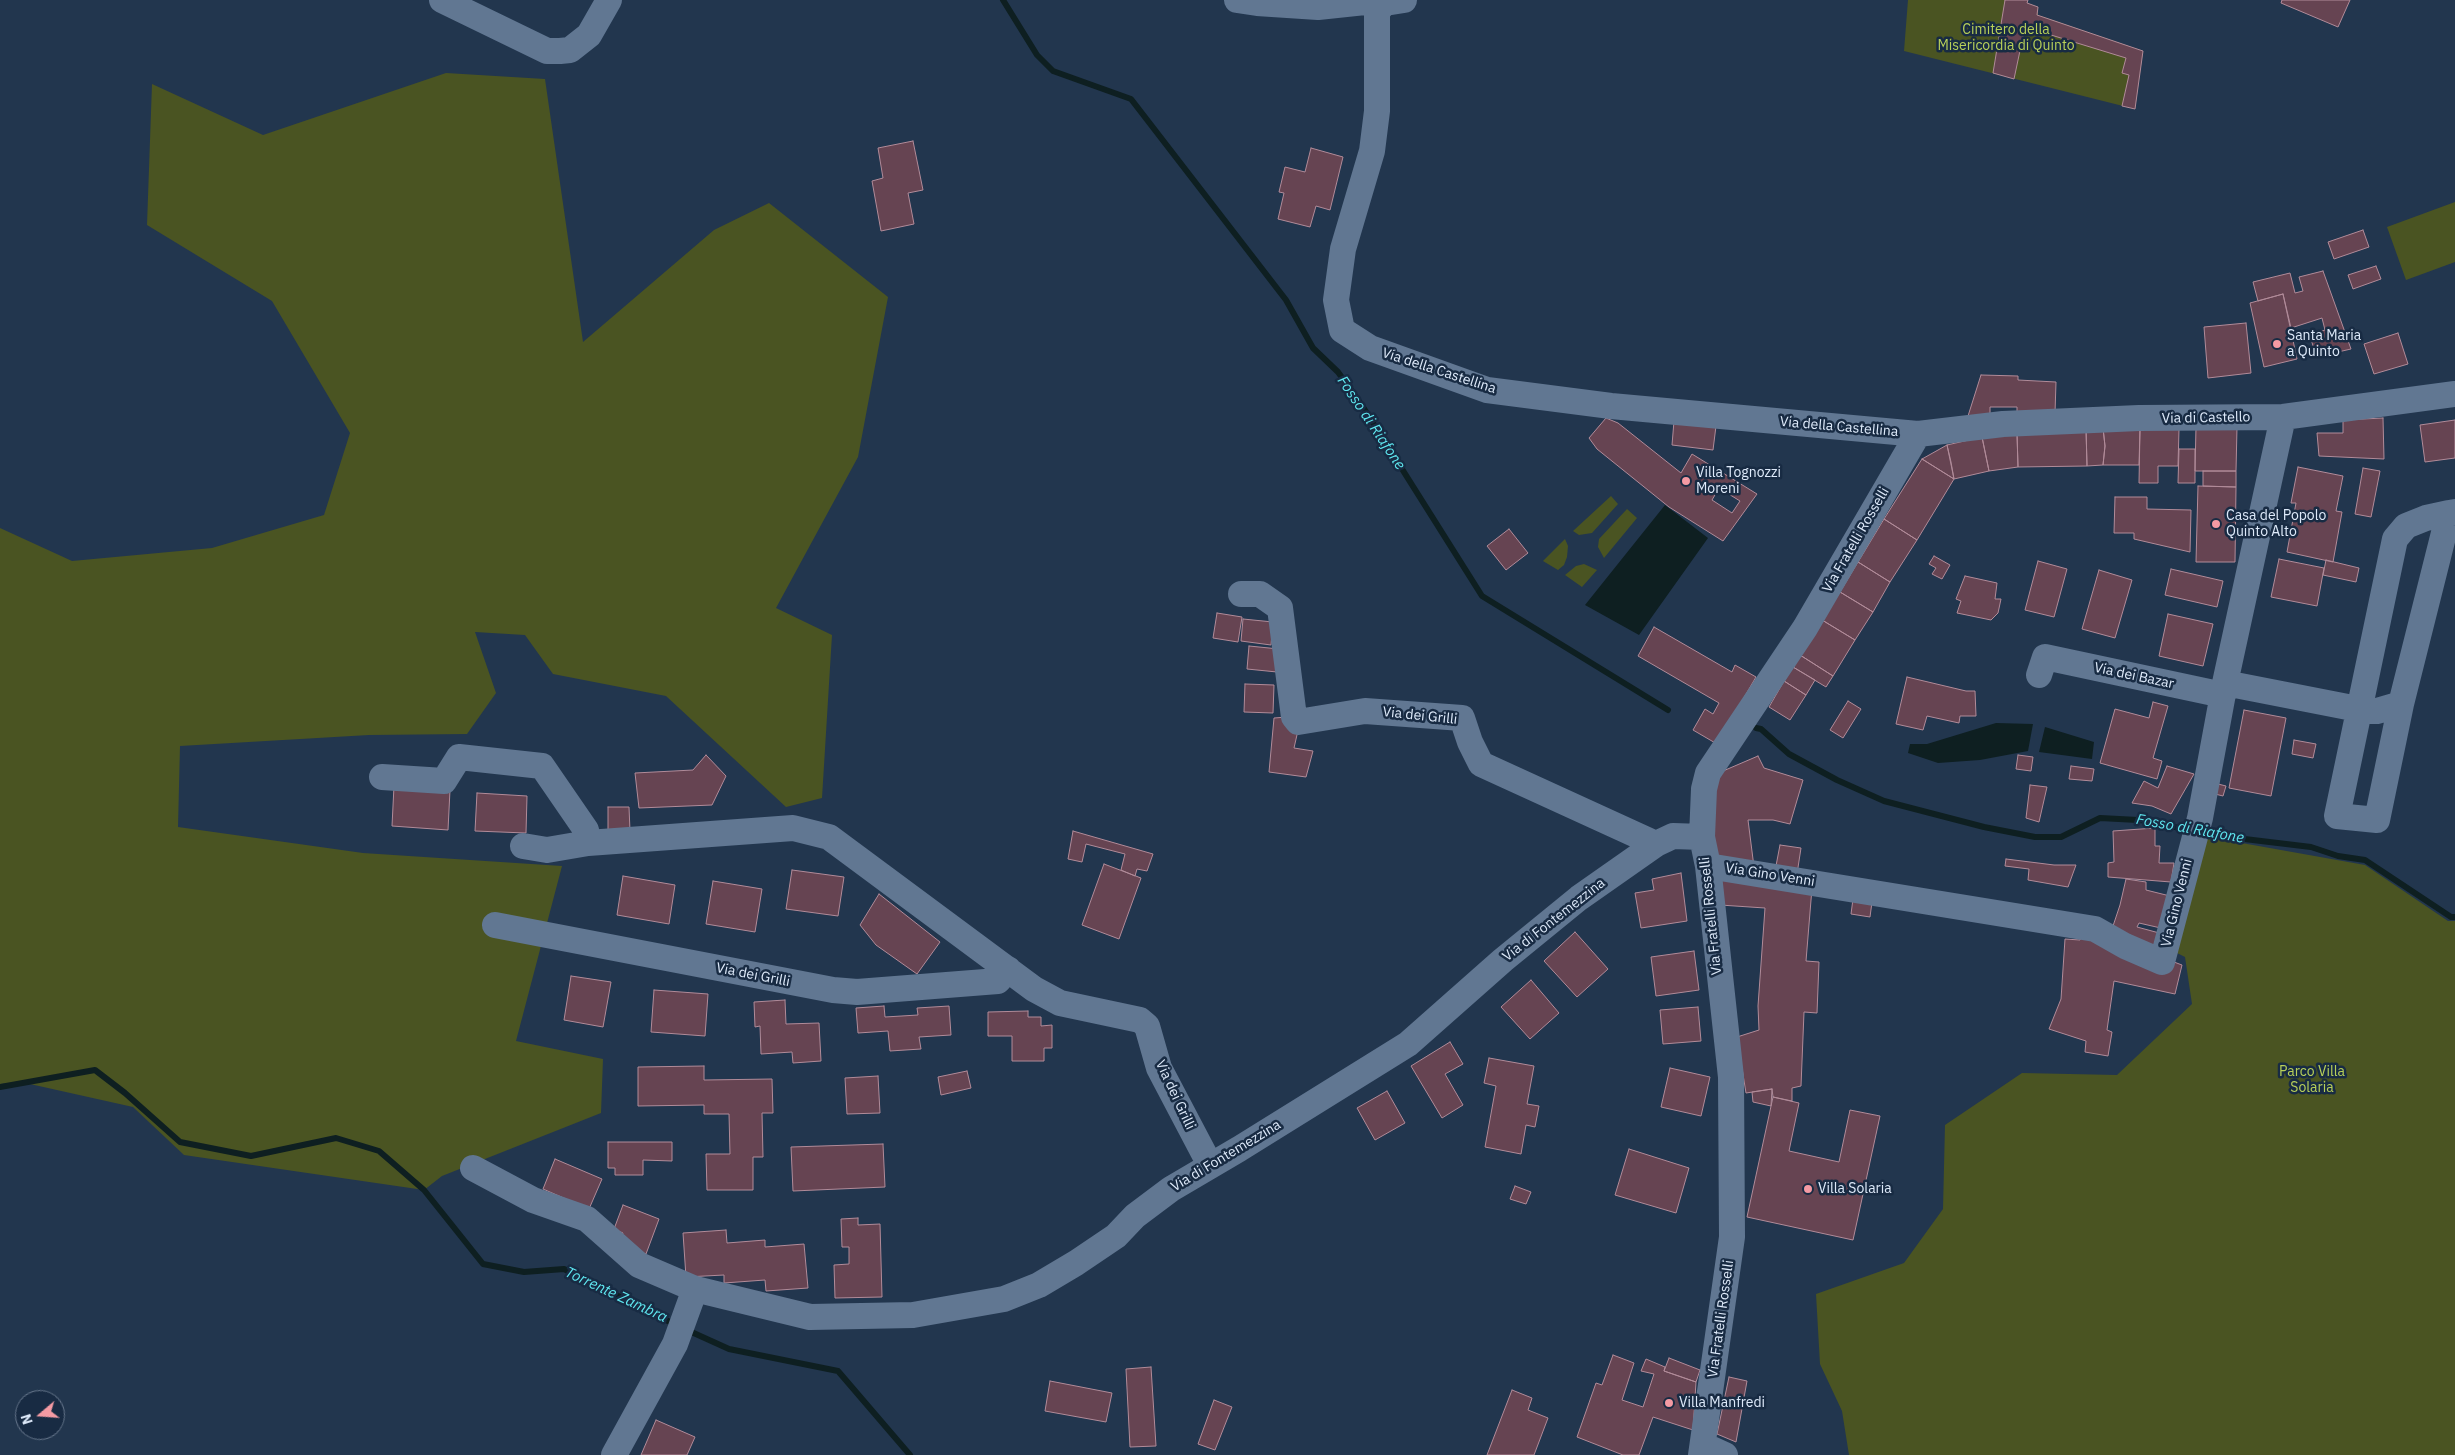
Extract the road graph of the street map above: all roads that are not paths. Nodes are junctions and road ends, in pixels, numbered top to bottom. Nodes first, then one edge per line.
1 (442, 0) edge
2 (609, 0) edge
3 (1237, 0) edge
4 (1392, 3) edge
5 (2445, 396) edge
6 (2283, 417) junction
7 (2139, 418) junction
8 (1955, 431) joint
9 (1918, 434) junction
10 (2452, 512) edge
11 (1241, 594) dead end
12 (2044, 660) dead end
13 (2224, 689) junction
14 (2402, 704) junction
15 (2358, 709) junction
16 (382, 777) dead end
17 (1702, 837) junction
18 (588, 843) junction
19 (1656, 844) junction
20 (523, 846) dead end
21 (1708, 866) junction
22 (495, 925) dead end
23 (1008, 969) junction
24 (1210, 1165) junction
25 (472, 1168) dead end
26 (695, 1288) junction
27 (1709, 1452) edge
28 (614, 1455) edge

1 - 2 street
3 - 4 street
4 - 9 street, Via della Castellina
5 - 6 street, Via di Castello
5 - 7 street
6 - 7 street, Via di Castello
6 - 13 street, Via Gino Venni
7 - 8 street, Via di Castello
8 - 9 street, Via della Castellina
9 - 17 street, Via Fratelli Rosselli
10 - 14 street
10 - 15 street
11 - 19 street, Via dei Grilli
12 - 13 street, Via dei Bazar
13 - 15 street, Via dei Bazar
13 - 21 street, Via Gino Venni
14 - 15 street, Via dei Bazar
14 - 15 street
16 - 18 street
17 - 19 street, Via di Fontemezzina
17 - 21 street, Via Fratelli Rosselli
18 - 20 street, Via dei Grilli
18 - 23 street, Via dei Grilli
19 - 24 street, Via di Fontemezzina
21 - 27 street, Via Fratelli Rosselli
22 - 23 street, Via dei Grilli
23 - 24 street, Via dei Grilli
24 - 26 street, Via di Fontemezzina
25 - 26 street, Via di Fontemezzina
26 - 28 street

